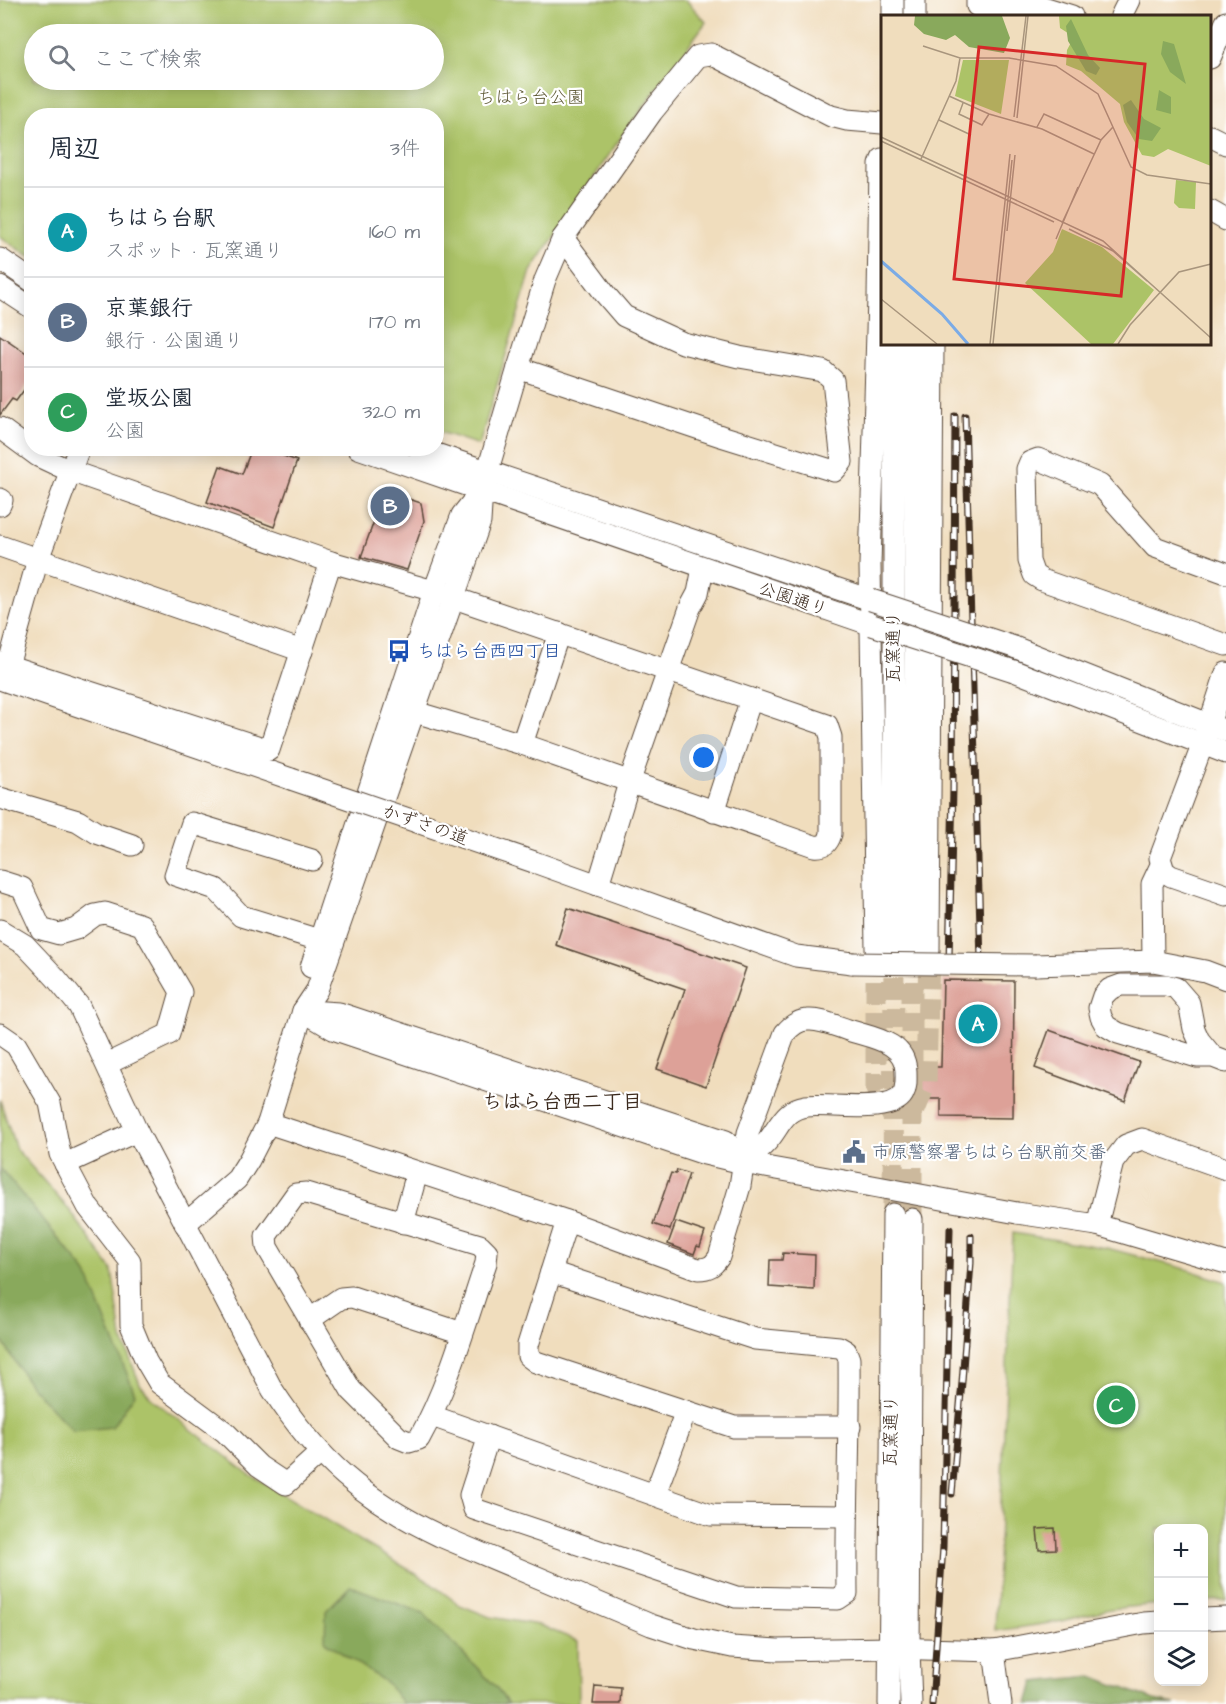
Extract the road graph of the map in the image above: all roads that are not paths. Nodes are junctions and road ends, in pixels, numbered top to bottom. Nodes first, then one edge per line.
1 (977, 0) edge
2 (1129, 0) edge
3 (1068, 15) edge
4 (1122, 15) edge
5 (1226, 21) edge
6 (1211, 54) edge
7 (881, 123) edge
8 (1211, 137) edge
9 (1226, 144) edge
10 (881, 162) edge
11 (1211, 212) edge
12 (1226, 220) edge
13 (563, 238) junction
14 (0, 259) edge
15 (24, 276) edge
16 (0, 286) edge
17 (24, 302) edge
18 (894, 345) edge
19 (914, 345) edge
20 (933, 345) edge
21 (518, 368) junction
22 (0, 428) edge
23 (24, 446) edge
24 (38, 456) edge
25 (77, 456) edge
26 (389, 456) edge
27 (434, 456) edge
28 (70, 471) junction
29 (485, 481) junction
30 (0, 499) edge
31 (0, 505) edge
32 (0, 546) edge
33 (38, 559) junction
34 (331, 562) junction
35 (703, 568) junction
36 (1226, 573) edge
37 (444, 595) junction
38 (871, 600) junction
39 (931, 621) junction
40 (872, 626) junction
41 (559, 633) junction
42 (932, 644) junction
43 (1226, 645) edge
44 (302, 651) junction
45 (3, 669) edge
46 (668, 670) junction
47 (1226, 673) edge
48 (751, 699) junction
49 (415, 712) junction
50 (1217, 728) edge
51 (522, 744) junction
52 (1202, 746) junction
53 (1226, 753) edge
54 (629, 783) junction
55 (0, 798) edge
56 (714, 812) junction
57 (132, 845) dead end
58 (312, 860) dead end
59 (1161, 864) junction
60 (0, 881) edge
61 (598, 885) junction
62 (1226, 895) edge
63 (0, 930) edge
64 (319, 940) junction
65 (903, 950) junction
66 (1153, 961) junction
67 (1226, 979) edge
68 (303, 1011) junction
69 (0, 1034) edge
70 (1219, 1060) edge
71 (107, 1064) junction
72 (268, 1123) junction
73 (137, 1131) junction
74 (743, 1163) junction
75 (65, 1164) junction
76 (1226, 1169) edge
77 (417, 1173) junction
78 (903, 1217) tunnel mouth
79 (567, 1221) junction
80 (403, 1223) junction
81 (185, 1224) junction
82 (1097, 1226) junction
83 (1226, 1263) edge
84 (551, 1272) junction
85 (309, 1320) junction
86 (462, 1333) junction
87 (686, 1411) junction
88 (432, 1416) junction
89 (850, 1427) junction
90 (489, 1436) junction
91 (320, 1453) junction
92 (655, 1494) junction
93 (846, 1516) junction
94 (1226, 1618) edge
95 (1208, 1619) edge
96 (1154, 1622) edge
97 (899, 1648) junction
98 (994, 1651) junction
99 (889, 1704) edge
100 (911, 1704) edge
101 (1001, 1704) edge

1 - 3 street
2 - 4 street
5 - 6 street
7 - 13 street
8 - 9 street
10 - 38 street
11 - 12 street
13 - 21 street
13 - 21 street
14 - 15 street
16 - 17 street
18 - 65 street, 瓦窯通り
19 - 65 street, 瓦窯通り
20 - 39 street
21 - 29 street
22 - 23 street
24 - 28 street
25 - 28 street
26 - 29 street, 公園通り
27 - 29 street, 公園通り
28 - 33 street
28 - 34 street
29 - 35 street, 公園通り
29 - 37 street
29 - 38 street, 公園通り
30 - 31 street
32 - 33 street
33 - 44 street
33 - 45 street
34 - 37 street
34 - 44 street
35 - 40 street, 公園通り
35 - 46 street
36 - 43 street
37 - 41 street
37 - 49 street
37 - 64 street
38 - 39 street, 公園通り, bridge
38 - 40 street
39 - 42 street
39 - 50 street, 公園通り, bridge
40 - 42 street, 公園通り, bridge
40 - 65 street
41 - 46 street
41 - 51 street
42 - 52 street, 公園通り, bridge
42 - 65 street
44 - 45 street
45 - 61 street, かずさの道, bridge
46 - 48 street
46 - 54 street
47 - 50 street
48 - 56 street
48 - 56 street
49 - 51 street
49 - 68 street
50 - 52 street
51 - 54 street
52 - 53 street, 公園通り
52 - 59 street
54 - 56 street
54 - 61 street
55 - 57 street
58 - 64 street
59 - 62 street
59 - 66 street
60 - 71 street
61 - 66 street, かずさの道, bridge
63 - 71 street
64 - 68 street
66 - 67 street, かずさの道
68 - 72 street
68 - 74 street
69 - 75 street
70 - 70 street
71 - 73 street
72 - 77 street
72 - 81 street
73 - 75 street
73 - 81 street
74 - 74 street
74 - 79 street
74 - 82 street, bridge
75 - 91 street
76 - 82 street
77 - 79 street
77 - 80 street
78 - 97 street, 瓦窯通り
79 - 84 street
80 - 85 street
80 - 86 street
81 - 91 street
82 - 83 street
84 - 87 street
84 - 89 street
85 - 86 street
85 - 88 street
86 - 88 street
87 - 89 street
87 - 92 street
88 - 90 street
89 - 93 street
90 - 92 street
90 - 93 street
91 - 97 street
92 - 93 street
94 - 95 street
96 - 98 street
97 - 98 street
97 - 99 street
97 - 100 street
98 - 101 street

